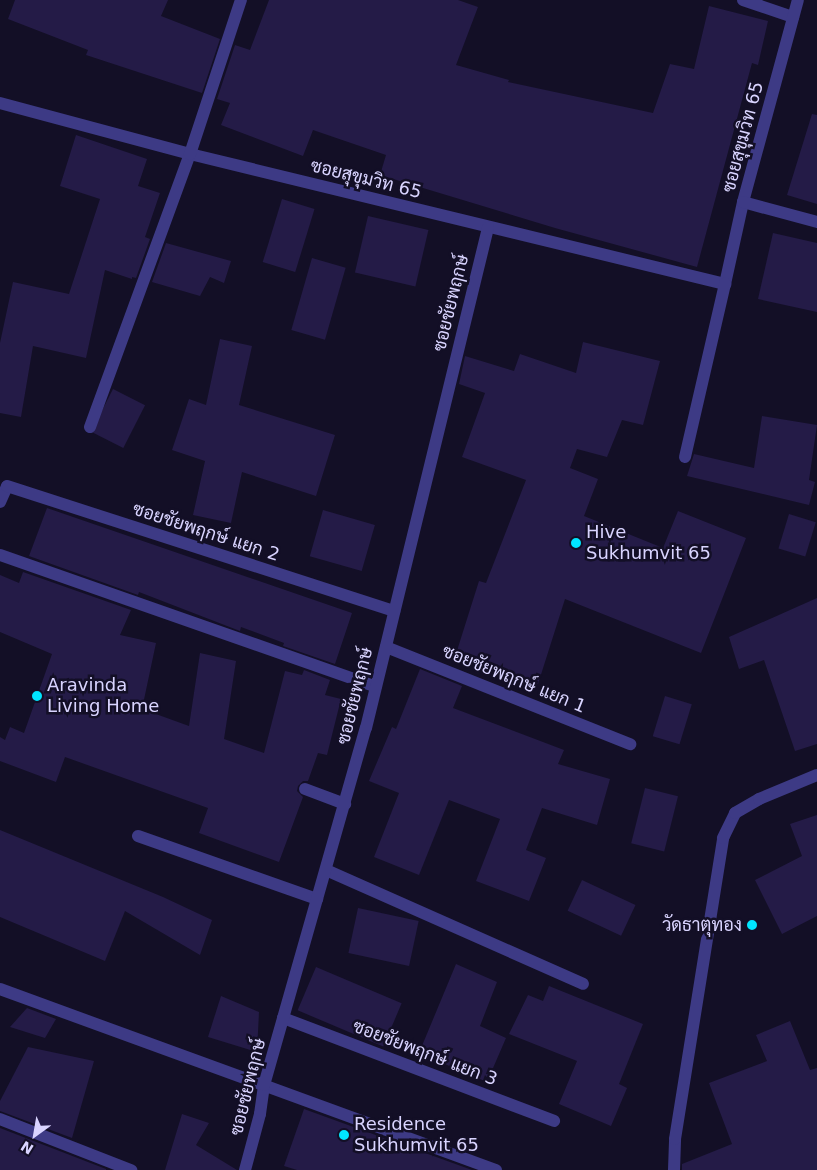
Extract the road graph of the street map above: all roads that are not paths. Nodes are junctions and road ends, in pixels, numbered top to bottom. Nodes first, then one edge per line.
1 (241, 0) edge
2 (743, 0) edge
3 (798, 0) edge
4 (793, 17) junction
5 (0, 102) edge
6 (190, 154) junction
7 (743, 202) junction
8 (817, 222) edge
9 (488, 228) junction
10 (726, 284) junction
11 (90, 427) dead end
12 (685, 456) dead end
13 (0, 502) edge
14 (0, 555) edge
15 (394, 611) junction
16 (386, 647) junction
17 (376, 687) junction
18 (630, 744) dead end
19 (817, 775) edge
20 (305, 789) dead end
21 (345, 804) junction
22 (138, 836) dead end
23 (326, 870) junction
24 (317, 899) junction
25 (582, 984) dead end
26 (0, 989) edge
27 (283, 1018) junction
28 (264, 1085) junction
29 (0, 1119) edge
30 (554, 1121) dead end
31 (131, 1170) edge
32 (244, 1170) edge
33 (496, 1170) edge
34 (674, 1170) edge

1 - 6 street
2 - 4 street
3 - 4 street, ซอยสุขุมวิท 65
4 - 7 street, ซอยสุขุมวิท 65
5 - 6 street, ซอยสุขุมวิท 65
6 - 9 street, ซอยสุขุมวิท 65
6 - 11 street
7 - 8 street
7 - 10 street, ซอยสุขุมวิท 65
9 - 10 street, ซอยสุขุมวิท 65
9 - 15 street, ซอยชัยพฤกษ์
10 - 12 street, ซอยสุขุมวิท 65
13 - 15 street, ซอยชัยพฤกษ์ แยก 2
14 - 17 street
15 - 16 street, ซอยชัยพฤกษ์
16 - 17 street, ซอยชัยพฤกษ์
16 - 18 street, ซอยชัยพฤกษ์ แยก 1
17 - 21 street, ซอยชัยพฤกษ์
19 - 34 street
20 - 21 street
21 - 23 street, ซอยชัยพฤกษ์
22 - 24 street
23 - 24 street, ซอยชัยพฤกษ์
23 - 25 street
24 - 27 street, ซอยชัยพฤกษ์
26 - 28 street
27 - 28 street, ซอยชัยพฤกษ์
27 - 30 street, ซอยชัยพฤกษ์ แยก 3
28 - 32 street, ซอยชัยพฤกษ์
28 - 33 street
29 - 31 street

